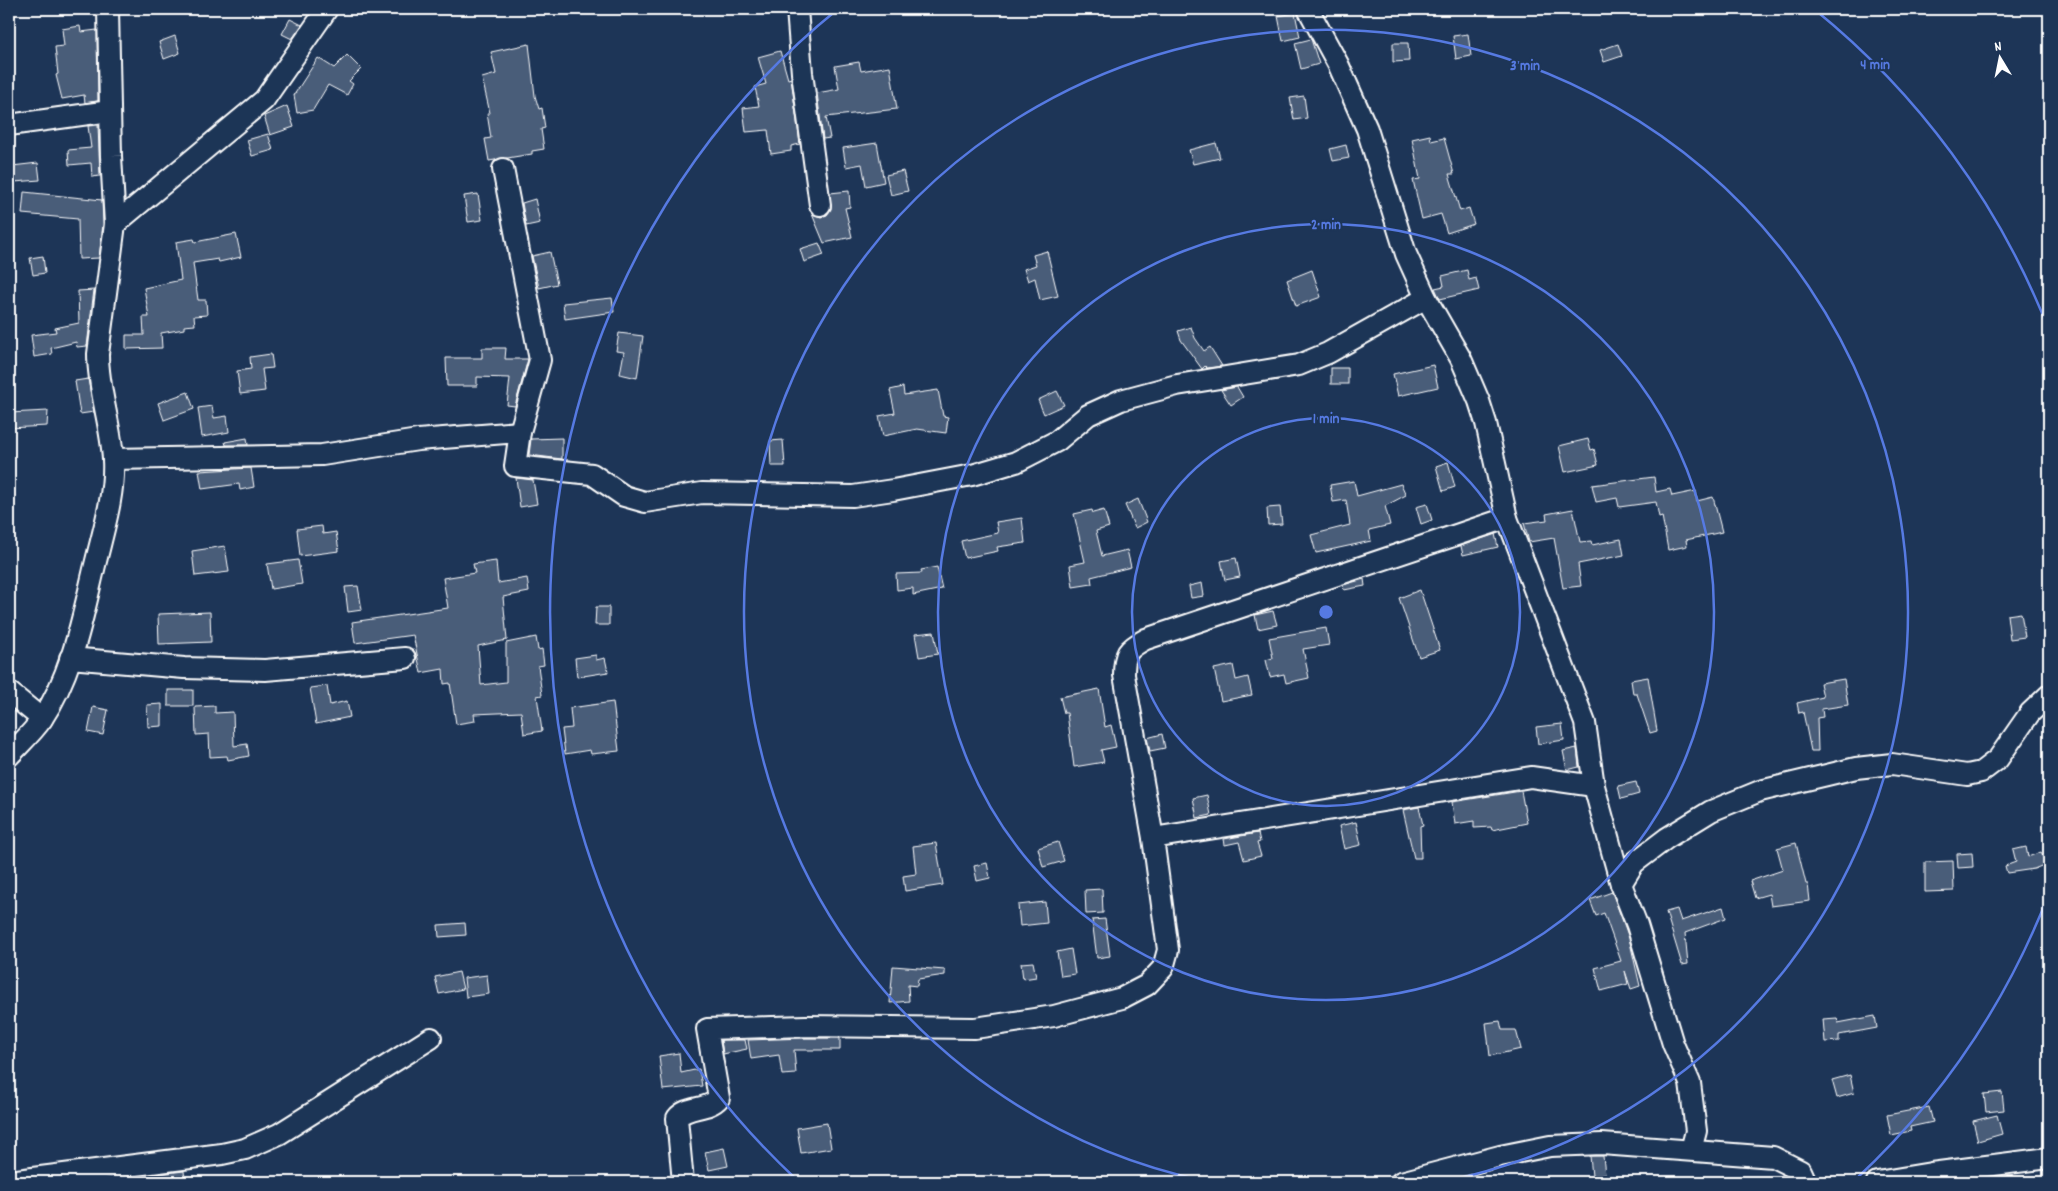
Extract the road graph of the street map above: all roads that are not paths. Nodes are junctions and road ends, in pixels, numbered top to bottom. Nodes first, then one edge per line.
1 (108, 9) edge
2 (327, 9) edge
3 (798, 9) edge
4 (1308, 9) edge
5 (110, 111) junction
6 (9, 125) edge
7 (502, 169) dead end
8 (820, 205) dead end
9 (115, 224) junction
10 (1426, 298) junction
11 (520, 432) junction
12 (113, 459) junction
13 (1507, 518) junction
14 (70, 658) junction
15 (406, 658) dead end
16 (9, 692) edge
17 (2049, 695) edge
18 (42, 719) junction
19 (9, 756) edge
20 (1594, 786) junction
21 (1153, 838) junction
22 (1621, 884) junction
23 (431, 1038) dead end
24 (1691, 1150) junction
25 (2049, 1158) edge
26 (9, 1181) edge
27 (683, 1182) edge
28 (1401, 1182) edge
29 (1806, 1182) edge
30 (1878, 1182) edge

1 - 5 street
2 - 9 street
3 - 8 street
4 - 10 street
5 - 6 street
5 - 9 street
7 - 11 street
9 - 12 street
10 - 11 street
10 - 13 street
11 - 12 street
12 - 14 street
13 - 20 street
13 - 21 street
14 - 15 street
14 - 18 street
16 - 18 street
17 - 22 street
18 - 19 street
20 - 21 street
20 - 22 street
21 - 27 street
22 - 24 street
23 - 26 street
24 - 28 street
24 - 29 street
25 - 30 street

